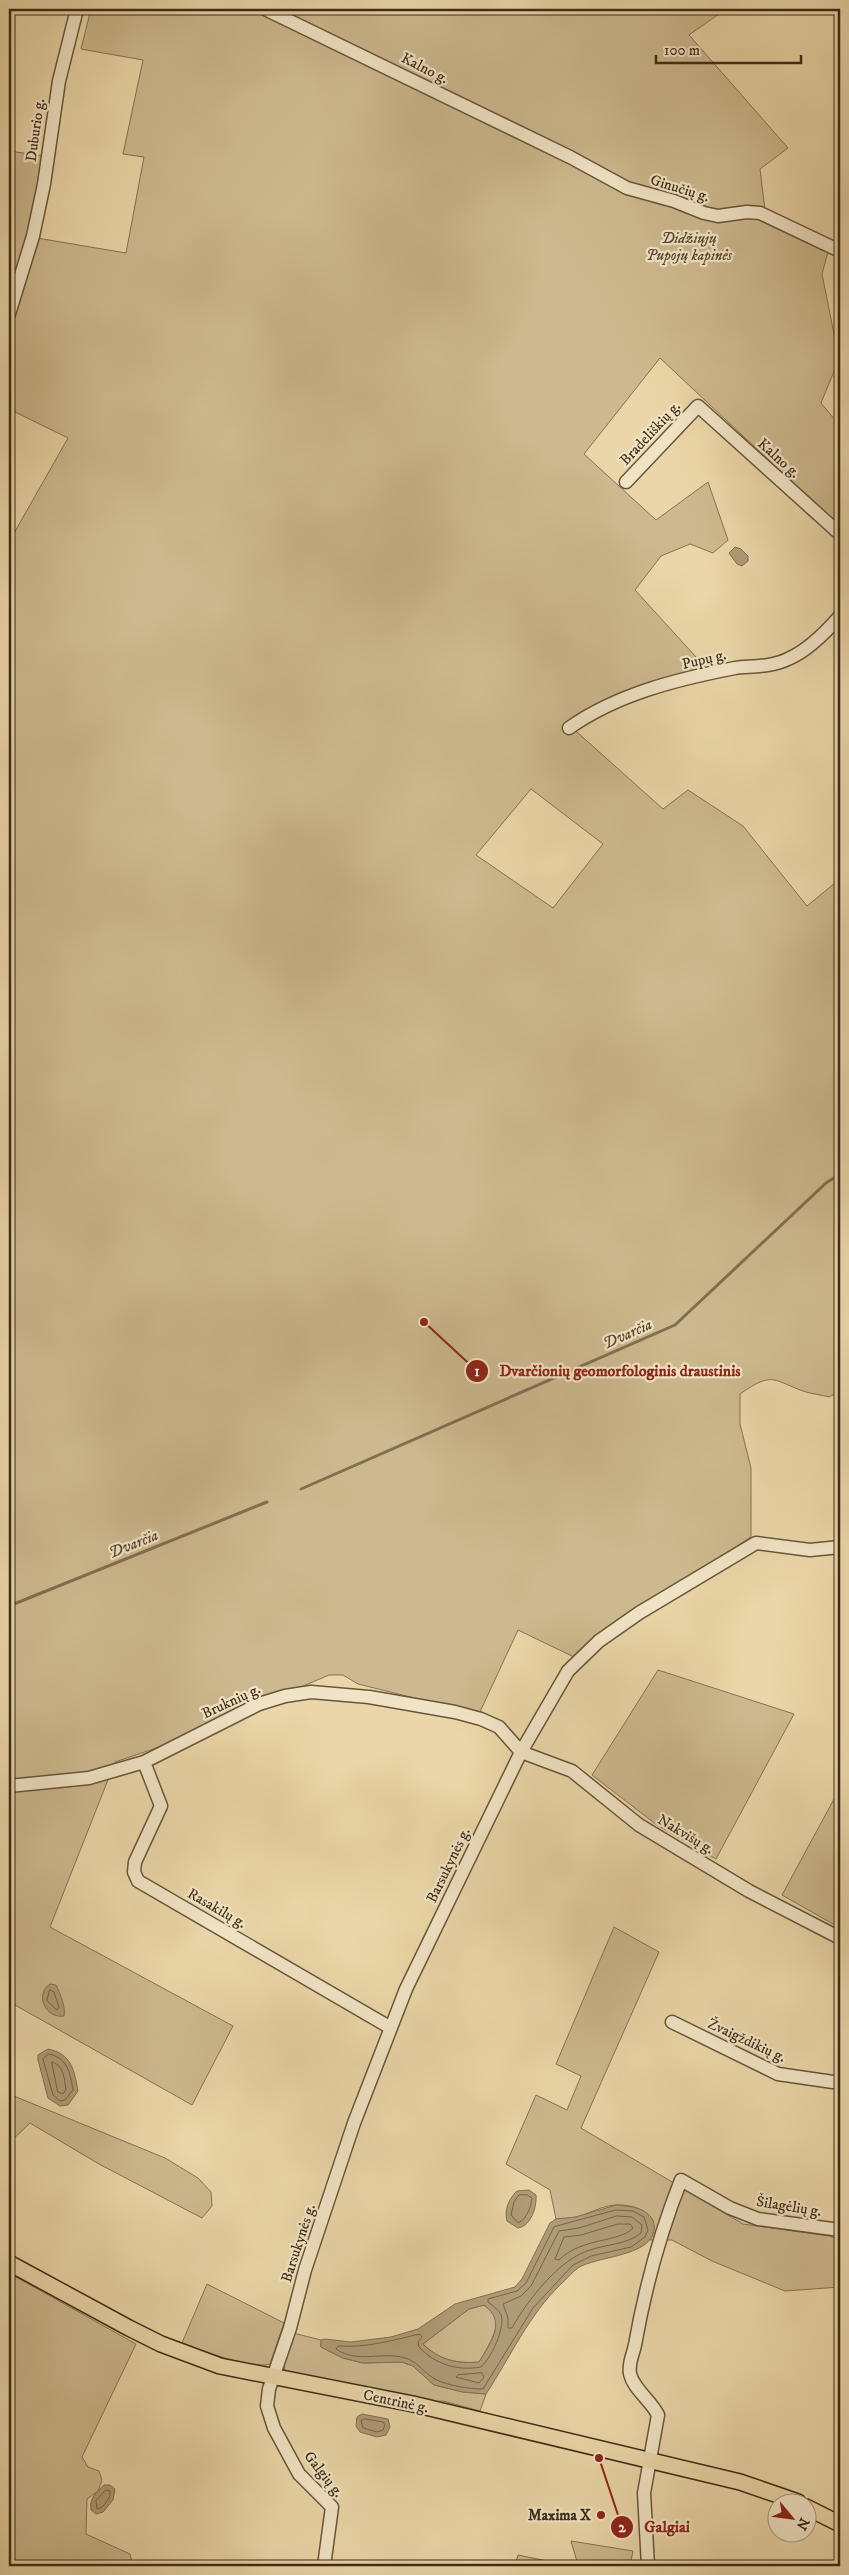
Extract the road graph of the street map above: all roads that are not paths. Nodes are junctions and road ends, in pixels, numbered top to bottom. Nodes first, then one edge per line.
1 (77, 9) edge
2 (265, 9) edge
3 (570, 157) joint
4 (840, 251) edge
5 (9, 314) edge
6 (698, 406) joint
7 (626, 482) dead end
8 (840, 534) edge
9 (840, 616) edge
10 (569, 728) dead end
11 (840, 1547) edge
12 (521, 1752) junction
13 (144, 1762) junction
14 (9, 1786) edge
15 (840, 1938) edge
16 (672, 2022) dead end
17 (391, 2028) junction
18 (840, 2084) edge
19 (840, 2230) edge
20 (9, 2263) edge
21 (273, 2378) junction
22 (649, 2462) junction
23 (773, 2492) edge
24 (816, 2512) edge
25 (840, 2524) edge
26 (324, 2566) edge
27 (648, 2566) edge

1 - 5 street, Duburio g.
2 - 3 street, Kalno g.
3 - 4 street, Ginučių g.
6 - 7 street, Bradeliškių g.
6 - 8 street, Kalno g.
9 - 10 street, Pupų g.
11 - 12 street, Barsukynės g.
12 - 13 street, Bruknių g.
12 - 15 street, Nakvišų g.
12 - 17 street, Barsukynės g.
13 - 14 street, Bruknių g.
13 - 17 street, Rasakilų g.
16 - 18 street, Žvaigždikių g.
17 - 21 street, Barsukynės g.
19 - 22 street, Šilagėlių g.
20 - 21 main road, Centrinė g.
21 - 22 main road, Centrinė g.
21 - 26 street, Galgių g.
22 - 23 main road, Centrinė g.
22 - 27 street
24 - 25 main road

